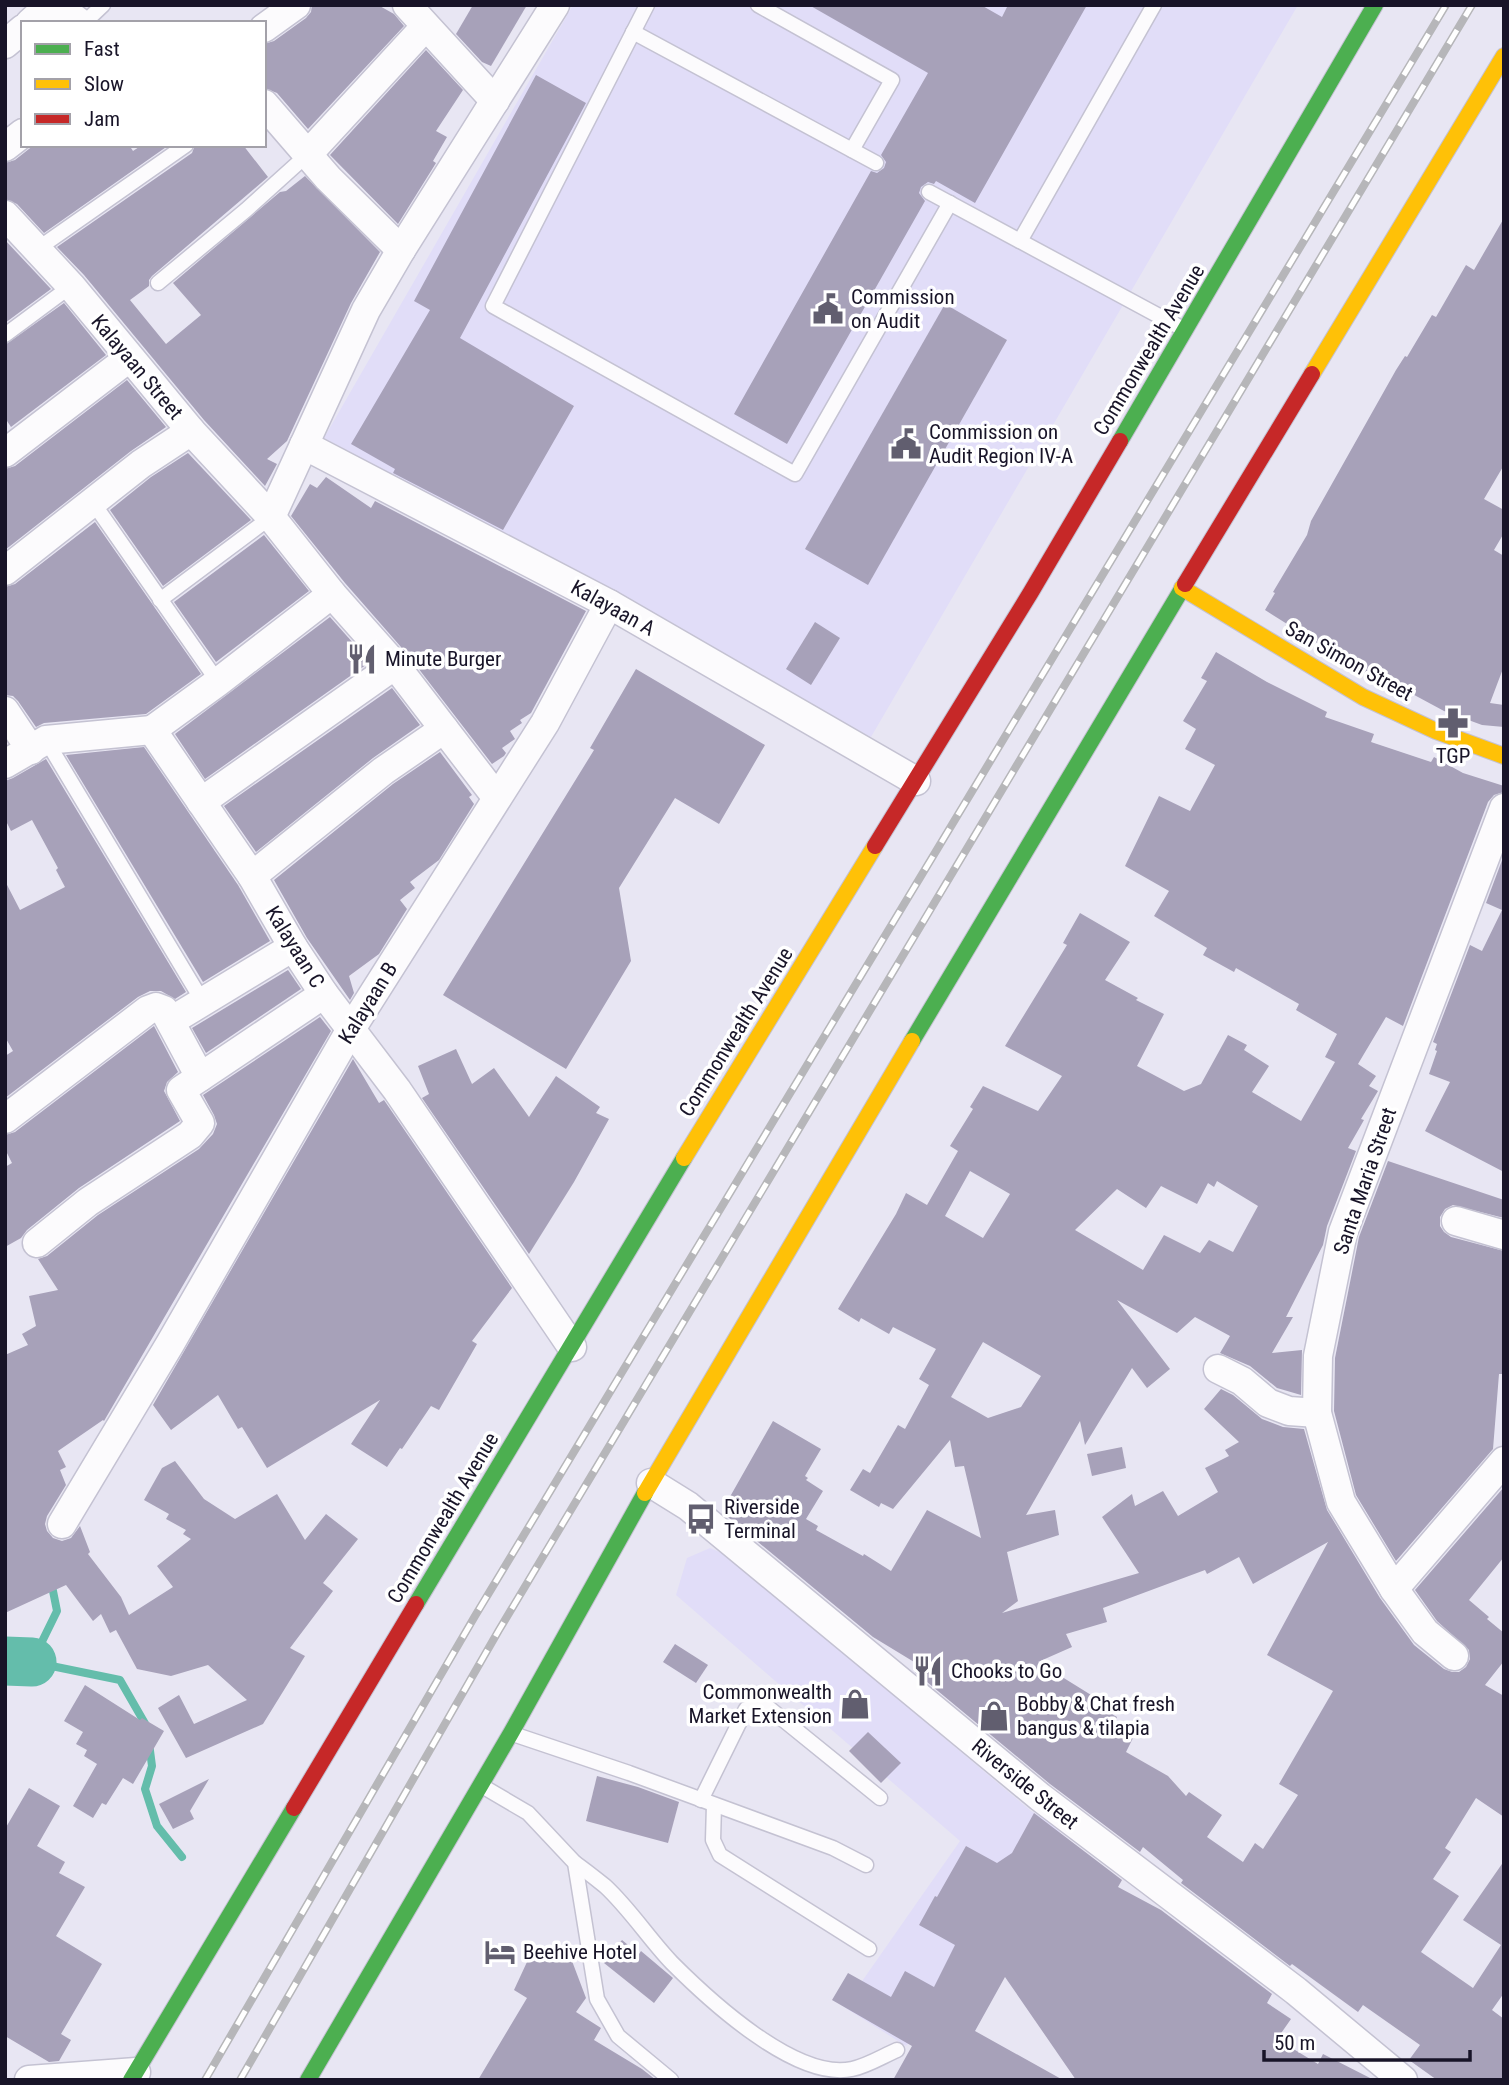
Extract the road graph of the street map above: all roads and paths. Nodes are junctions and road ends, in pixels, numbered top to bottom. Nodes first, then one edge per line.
1 (50, 5) edge
2 (56, 5) edge
3 (103, 5) edge
4 (296, 5) edge
5 (407, 5) edge
6 (555, 5) edge
7 (647, 5) edge
8 (758, 5) edge
9 (1154, 5) edge
10 (1375, 5) edge
11 (265, 18) edge
12 (32, 21) edge
13 (79, 21) edge
14 (84, 21) edge
15 (425, 27) junction
16 (21, 31) edge
17 (633, 32) junction
18 (5, 44) edge
19 (1504, 56) edge
20 (495, 101) junction
21 (266, 105) edge
22 (21, 135) edge
23 (5, 147) edge
24 (183, 147) edge
25 (852, 150) junction
26 (308, 154) junction
27 (876, 163) dead end
28 (929, 192) dead end
29 (950, 203) junction
30 (5, 215) edge
31 (1020, 241) junction
32 (36, 250) junction
33 (401, 250) junction
34 (158, 283) dead end
35 (71, 286) junction
36 (1186, 331) junction
37 (5, 335) edge
38 (128, 358) junction
39 (191, 431) junction
40 (304, 445) junction
41 (5, 453) edge
42 (92, 501) junction
43 (271, 517) junction
44 (5, 570) edge
45 (1181, 588) junction
46 (332, 594) junction
47 (160, 600) junction
48 (610, 604) junction
49 (395, 665) junction
50 (218, 682) junction
51 (5, 711) edge
52 (444, 729) junction
53 (152, 730) junction
54 (39, 745) junction
55 (1504, 756) edge
56 (5, 764) edge
57 (916, 781) junction
58 (497, 798) junction
59 (201, 802) junction
60 (1504, 808) edge
61 (251, 876) junction
62 (293, 947) junction
63 (324, 994) junction
64 (203, 1002) junction
65 (171, 1021) junction
66 (351, 1029) junction
67 (200, 1077) junction
68 (5, 1119) edge
69 (1456, 1221) dead end
70 (1504, 1235) edge
71 (37, 1243) dead end
72 (572, 1347) junction
73 (1218, 1369) dead end
74 (1317, 1413) junction
75 (1504, 1461) edge
76 (651, 1483) junction
77 (62, 1524) dead end
78 (1394, 1589) junction
79 (1454, 1656) dead end
80 (511, 1733) junction
81 (481, 1785) junction
82 (880, 1798) dead end
83 (708, 1802) junction
84 (575, 1863) junction
85 (866, 1865) dead end
86 (869, 1949) dead end
87 (897, 2050) dead end
88 (134, 2076) edge
89 (29, 2080) edge
90 (308, 2080) edge
91 (671, 2080) edge
92 (1403, 2080) edge

1 - 12 street
2 - 13 street
3 - 14 lane
4 - 11 street
5 - 15 street
6 - 20 street
7 - 17 lane
8 - 25 lane
9 - 31 lane
10 - 36 main road, Commonwealth Avenue
15 - 20 street
15 - 26 street
16 - 18 street
17 - 25 lane
17 - 29 lane
19 - 45 main road
20 - 33 street
21 - 26 street
22 - 23 street
24 - 32 lane
25 - 27 lane
26 - 33 street
26 - 34 lane
28 - 29 lane
29 - 31 lane
30 - 32 street, Kalayaan Street
31 - 36 lane
32 - 35 street, Kalayaan Street
33 - 40 street
35 - 37 lane
35 - 38 street, Kalayaan Street
36 - 57 main road, Commonwealth Avenue
38 - 39 street, Kalayaan Street
38 - 41 street
39 - 42 street
39 - 43 street, Kalayaan Street
40 - 43 street
40 - 48 street, Kalayaan A
42 - 44 street
42 - 47 lane
43 - 46 street
43 - 47 lane
45 - 55 main road, San Simon Street
45 - 76 main road
46 - 49 street
46 - 50 street
47 - 50 lane
48 - 57 street, Kalayaan A
48 - 58 street, Kalayaan B
49 - 52 street
49 - 59 street
50 - 53 street
51 - 54 street
52 - 58 street
52 - 61 street
53 - 54 street
53 - 59 street, Kalayaan C
54 - 56 street
54 - 64 lane
57 - 72 main road, Commonwealth Avenue
58 - 66 street, Kalayaan B
59 - 61 street, Kalayaan C
60 - 74 street, Santa Maria Street
61 - 62 street, Kalayaan C
62 - 63 street, Kalayaan C
62 - 64 street
63 - 66 street, Kalayaan C
63 - 67 street
64 - 65 street
65 - 67 street
65 - 68 street
66 - 72 street, Kalayaan C
66 - 77 street, Kalayaan B
67 - 71 street
69 - 70 street
72 - 88 main road, Commonwealth Avenue
73 - 74 street
74 - 78 street, Santa Maria Street
75 - 78 street
76 - 80 main road
76 - 92 street, Riverside Street
78 - 79 street, Santa Maria Street
80 - 81 main road
80 - 83 lane
81 - 84 lane
81 - 90 main road
82 - 83 lane
83 - 85 lane
83 - 86 lane
84 - 87 lane
84 - 91 lane
88 - 89 street

